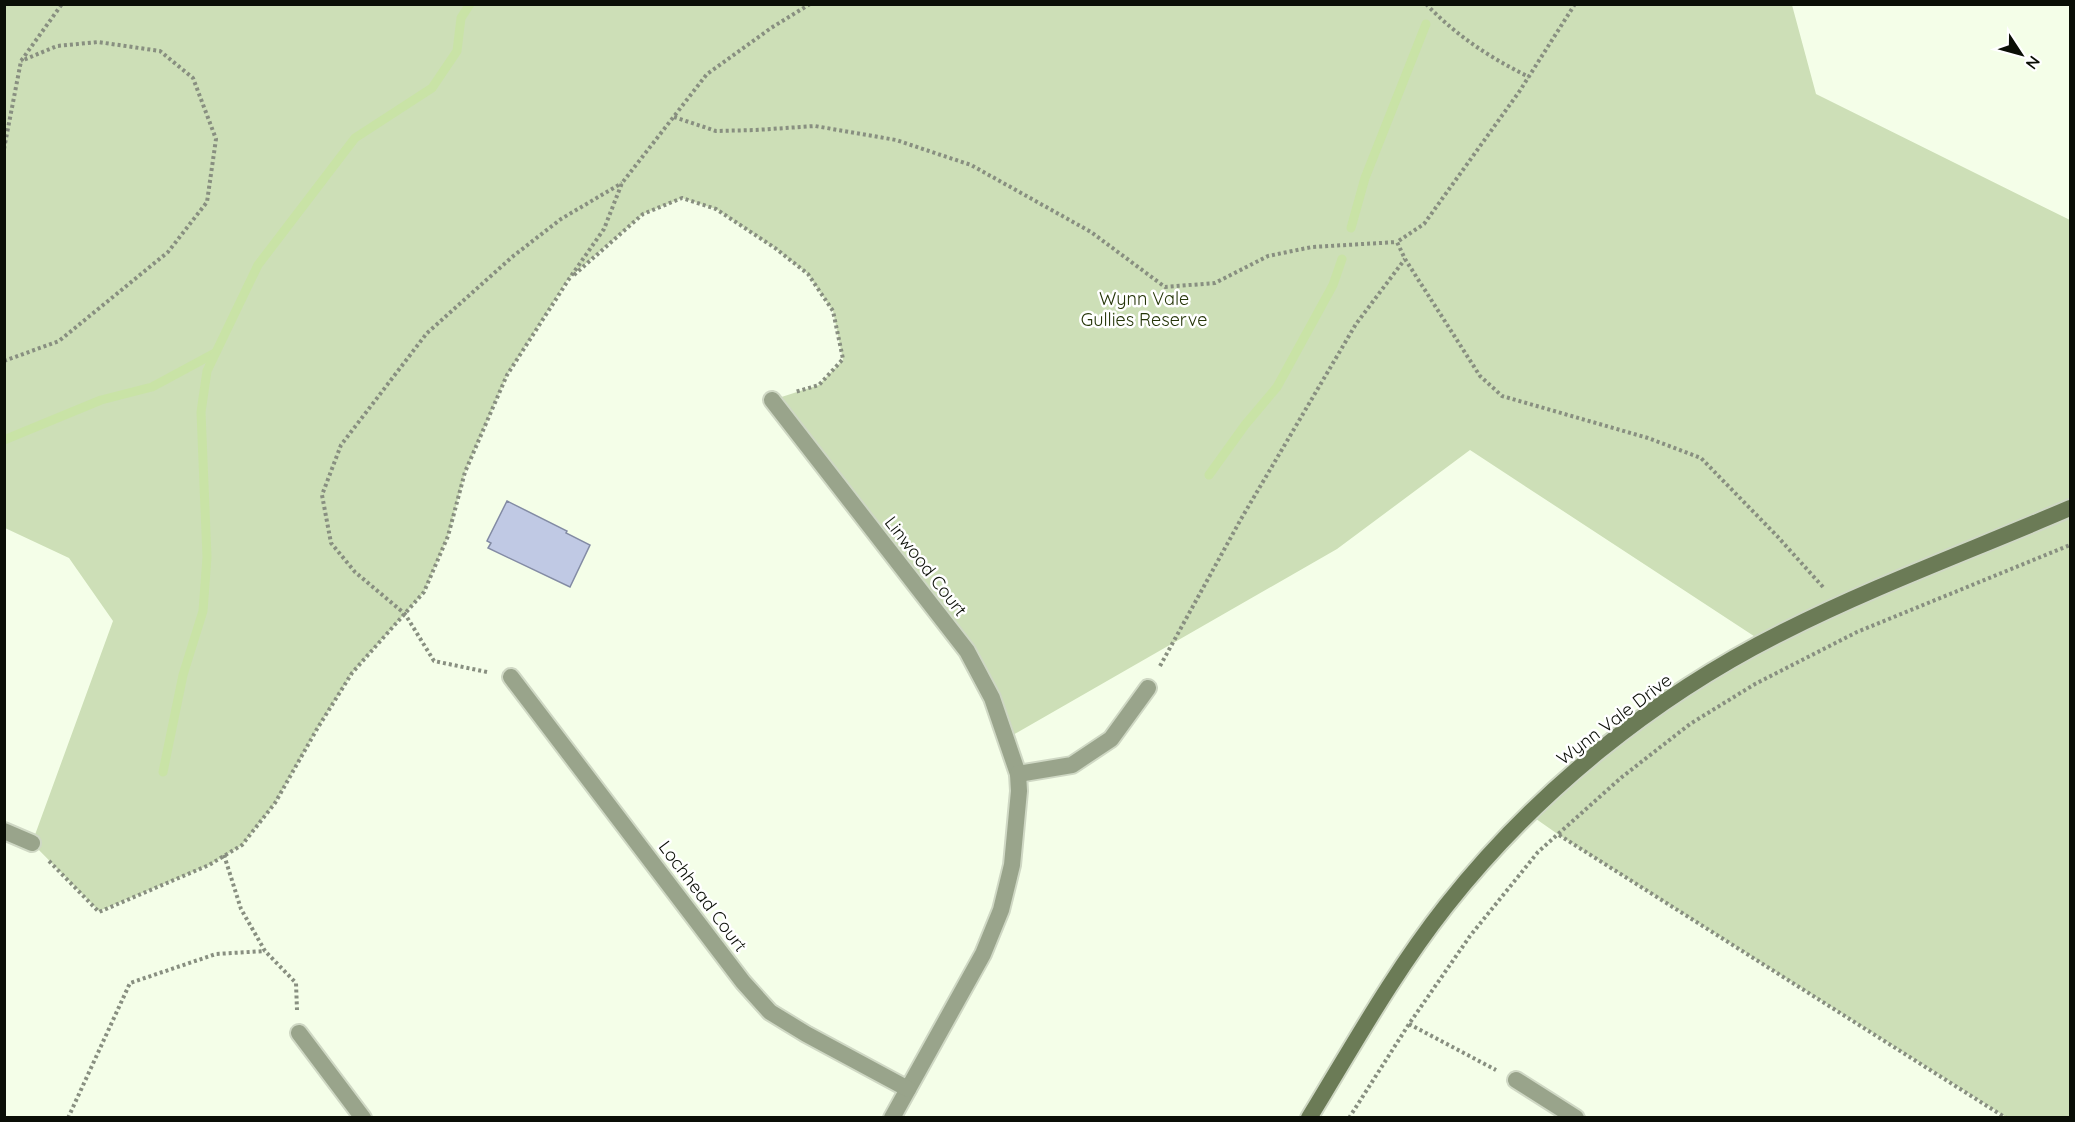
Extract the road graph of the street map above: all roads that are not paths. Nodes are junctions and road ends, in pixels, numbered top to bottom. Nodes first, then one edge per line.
1 (772, 400) road end
2 (2070, 508) edge
3 (511, 677) road end
4 (1148, 688) road end
5 (1018, 774) junction
6 (4, 831) edge
7 (32, 843) road end
8 (298, 1033) road end
9 (1516, 1080) road end
10 (908, 1089) junction
11 (363, 1118) edge
12 (892, 1118) edge
13 (1309, 1118) edge
14 (1576, 1118) edge

1 - 5 street, Linwood Court
2 - 13 main road, Wynn Vale Drive
3 - 10 street, Lochhead Court
4 - 5 street
5 - 10 street, Linwood Court
6 - 7 street
8 - 11 street
9 - 14 street
10 - 12 street, Linwood Court

